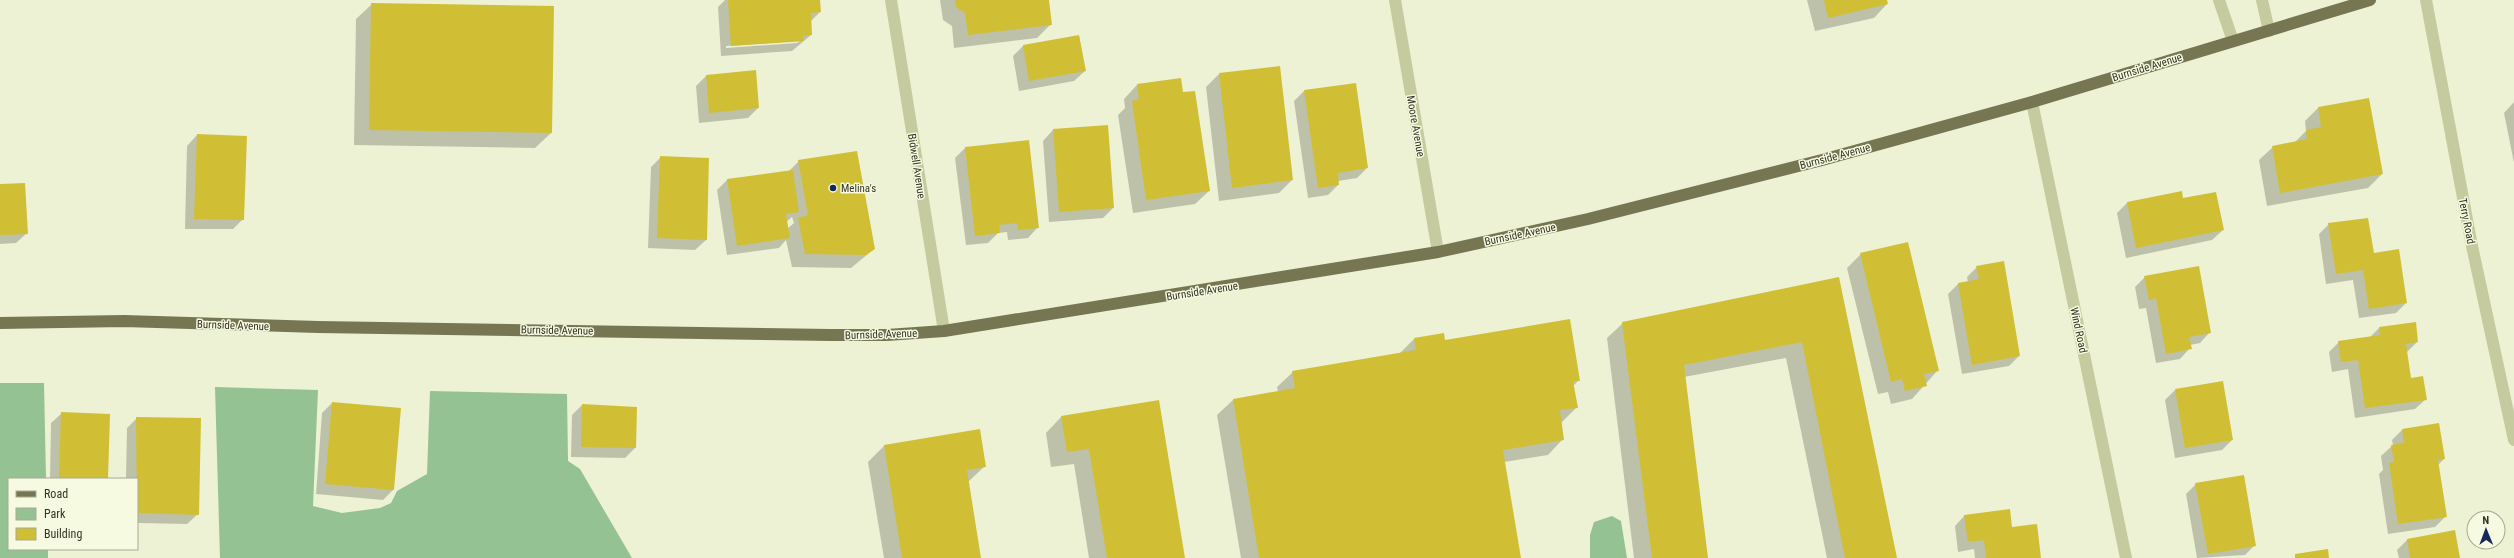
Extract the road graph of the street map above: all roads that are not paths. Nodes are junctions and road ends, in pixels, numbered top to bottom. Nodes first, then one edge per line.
1 (891, 0) edge
2 (1395, 0) edge
3 (2219, 0) edge
4 (2262, 0) edge
5 (2370, 0) edge
6 (2426, 0) edge
7 (2269, 31) junction
8 (2233, 41) junction
9 (2032, 102) junction
10 (1438, 252) junction
11 (0, 323) edge
12 (944, 331) junction
13 (2514, 440) edge
14 (2126, 558) edge

1 - 12 street, Bidwell Avenue
2 - 10 street, Moore Avenue
3 - 8 street
4 - 7 street
5 - 7 main road, Burnside Avenue
6 - 13 street, Terry Road
7 - 8 main road, Burnside Avenue
8 - 9 main road, Burnside Avenue
9 - 10 main road, Burnside Avenue
9 - 14 street, Wind Road
10 - 12 main road, Burnside Avenue
11 - 12 main road, Burnside Avenue

